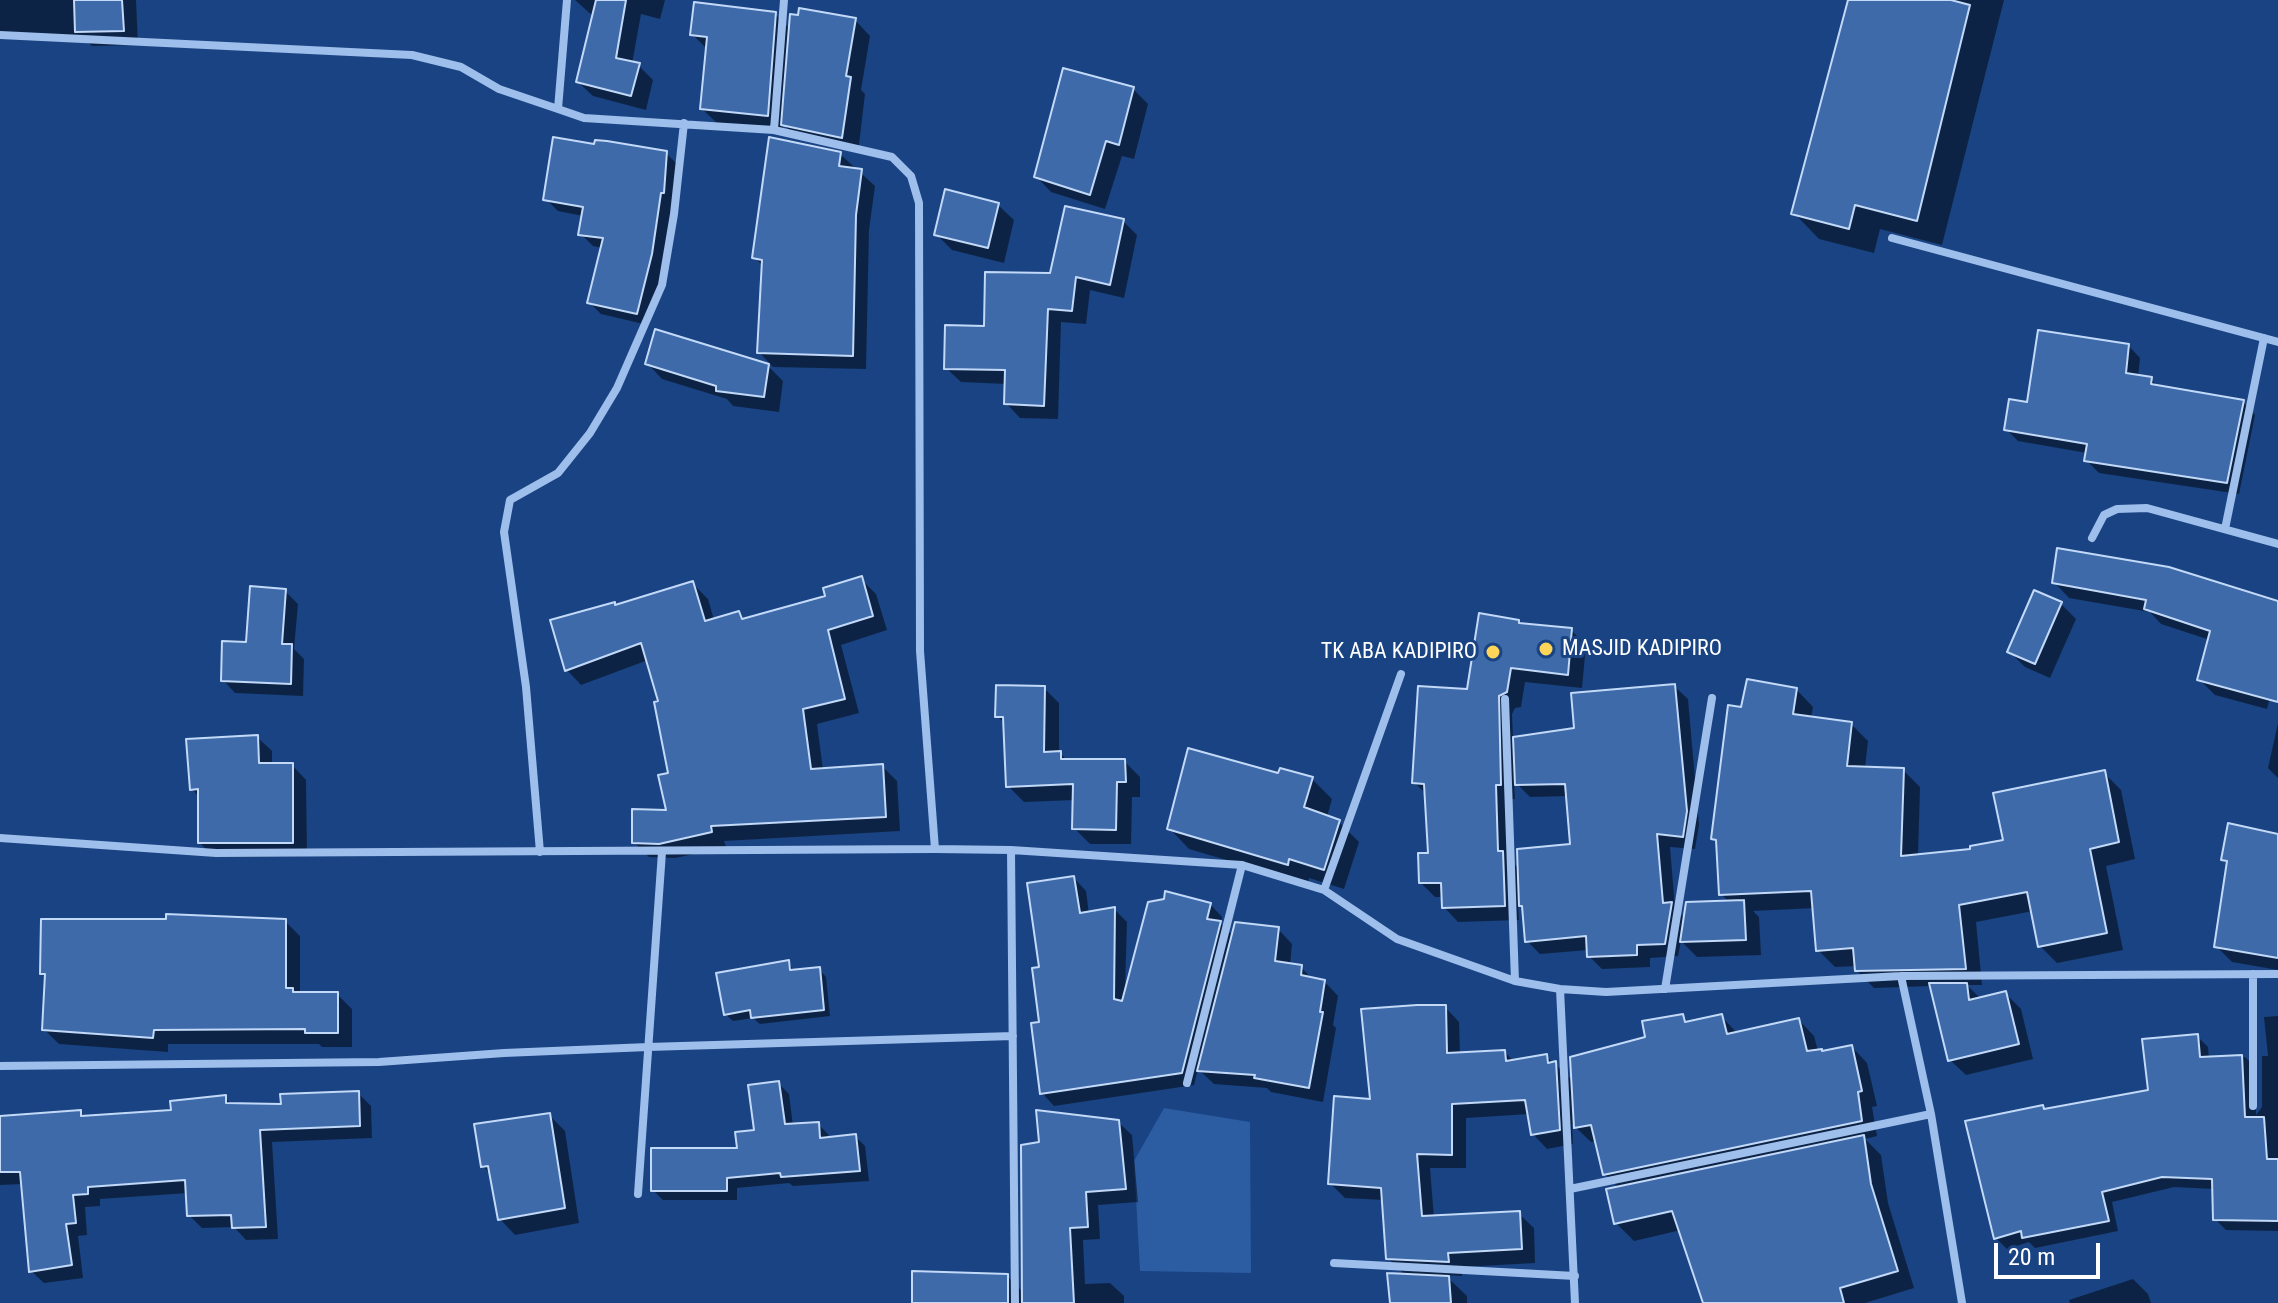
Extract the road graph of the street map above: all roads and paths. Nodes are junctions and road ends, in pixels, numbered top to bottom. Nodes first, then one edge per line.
1 (567, 0) edge
2 (784, 0) edge
3 (0, 35) edge
4 (558, 109) junction
5 (684, 123) junction
6 (774, 130) junction
7 (1892, 238) dead end
8 (2264, 338) junction
9 (2278, 342) edge
10 (2225, 529) junction
11 (2092, 538) dead end
12 (2278, 544) edge
13 (1401, 674) dead end
14 (1712, 698) dead end
15 (1505, 699) dead end
16 (0, 838) edge
17 (935, 849) junction
18 (1011, 850) junction
19 (540, 852) junction
20 (662, 852) junction
21 (1242, 865) junction
22 (1324, 890) junction
23 (2253, 974) junction
24 (2278, 974) edge
25 (1901, 976) junction
26 (1515, 981) junction
27 (1560, 989) junction
28 (1665, 989) junction
29 (1013, 1036) junction
30 (648, 1047) junction
31 (0, 1066) edge
32 (1187, 1083) dead end
33 (2253, 1106) dead end
34 (1931, 1114) junction
35 (1570, 1189) junction
36 (638, 1194) dead end
37 (1334, 1263) dead end
38 (1575, 1276) junction
39 (1015, 1303) edge
40 (1575, 1303) edge
41 (1962, 1303) edge

1 - 4 street
2 - 6 street
3 - 4 street
4 - 5 street
5 - 6 street
5 - 19 street
6 - 17 street
7 - 8 street
8 - 9 street
8 - 10 street
10 - 11 street
10 - 12 street
13 - 22 street
14 - 28 street
15 - 26 street
16 - 19 street
17 - 18 street
17 - 20 street
18 - 21 street
18 - 29 street
19 - 20 street
20 - 30 street
21 - 22 street
21 - 32 street
22 - 26 street
23 - 24 street
23 - 25 street
23 - 33 street
25 - 28 street
25 - 34 street
26 - 27 street
27 - 28 street
27 - 35 street
29 - 30 street
29 - 39 street
30 - 31 street
30 - 36 street
34 - 35 street
34 - 41 street
35 - 38 street
37 - 38 street
38 - 40 street

